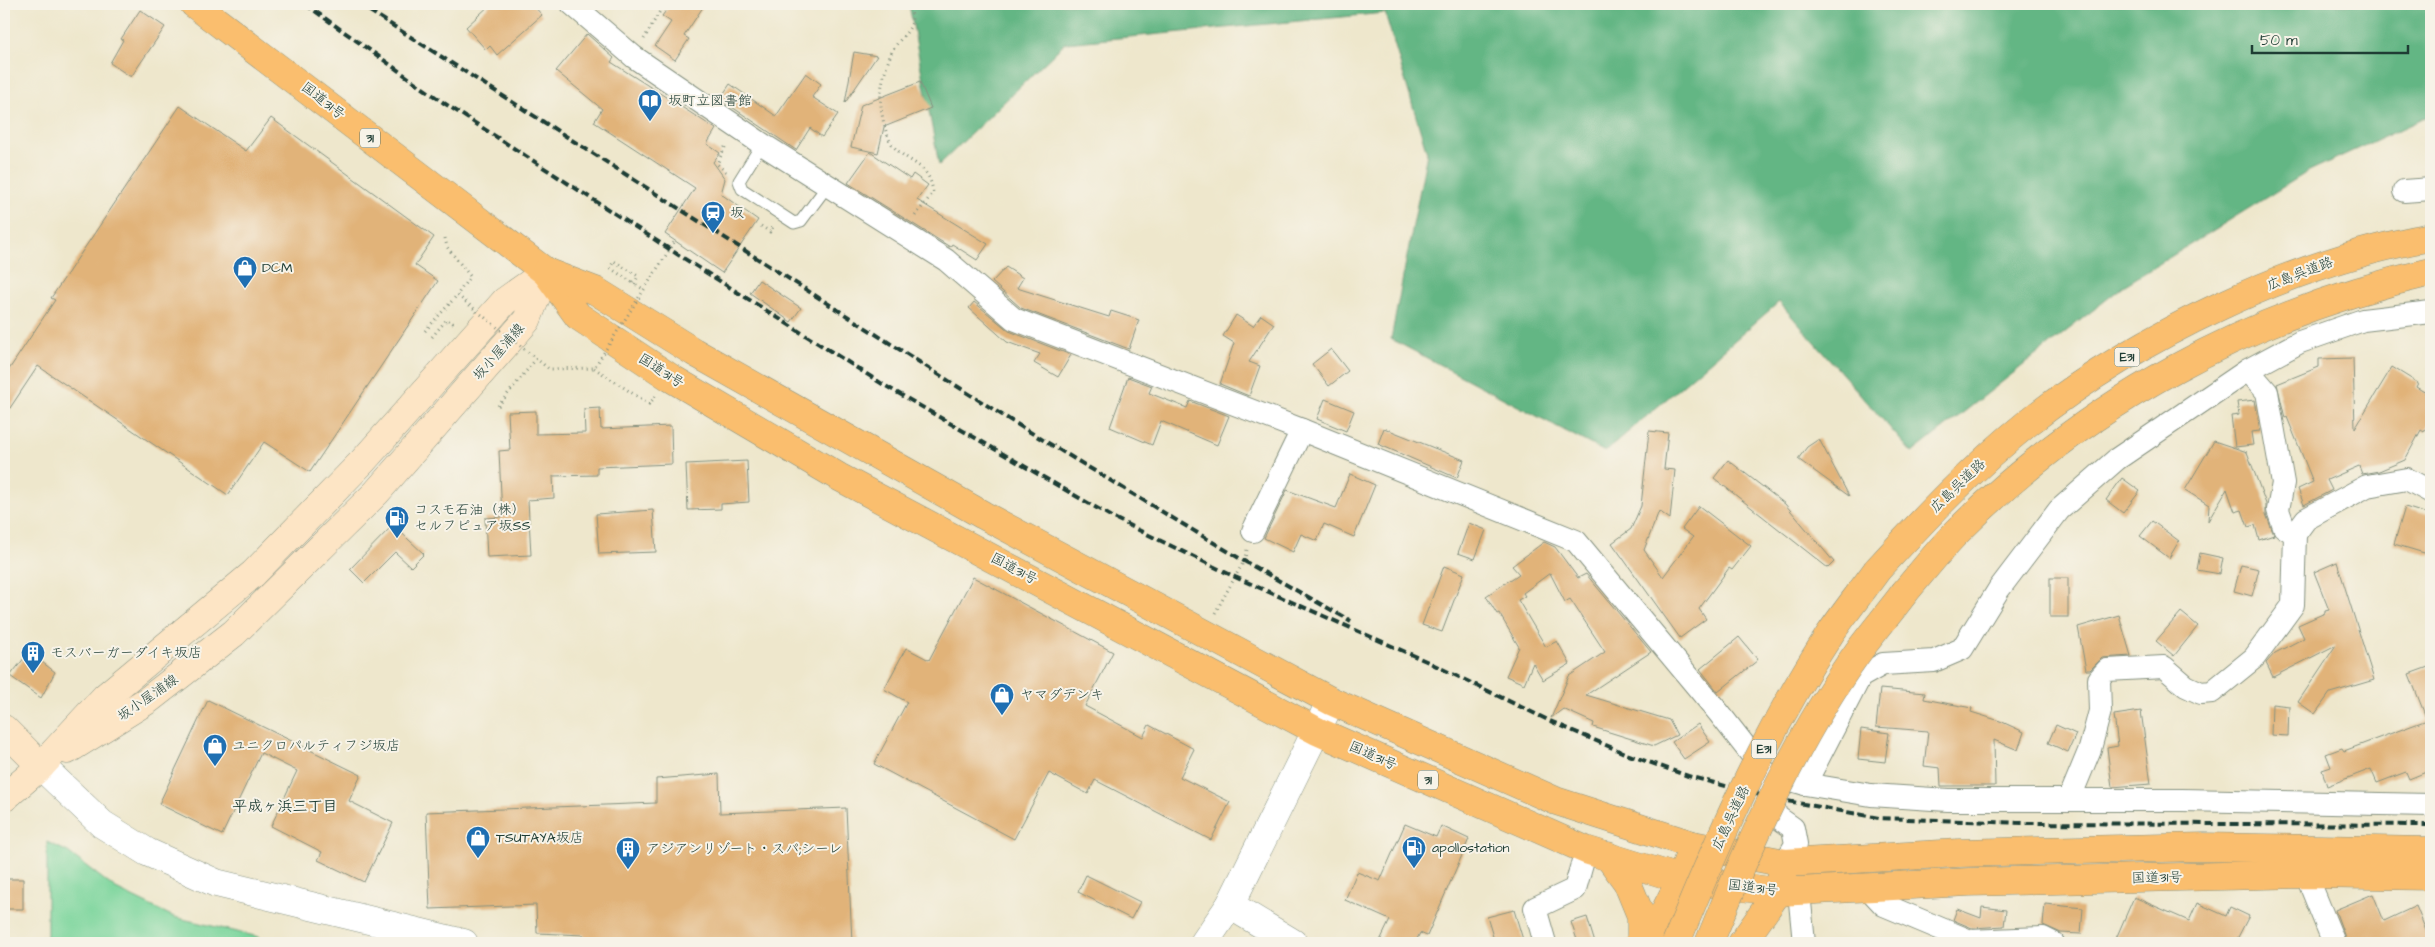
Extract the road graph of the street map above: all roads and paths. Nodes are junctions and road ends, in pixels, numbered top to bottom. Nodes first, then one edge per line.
1 (194, 4) edge
2 (572, 4) edge
3 (664, 4) edge
4 (908, 4) edge
5 (634, 58) junction
6 (762, 144) junction
7 (828, 186) junction
8 (2431, 189) edge
9 (2404, 191) dead end
10 (902, 232) junction
11 (2431, 237) edge
12 (445, 238) dead end
13 (675, 241) dead end
14 (546, 272) junction
15 (2431, 272) edge
16 (643, 289) junction
17 (632, 291) dead end
18 (457, 295) junction
19 (2431, 312) edge
20 (456, 325) dead end
21 (426, 331) dead end
22 (432, 337) dead end
23 (536, 359) junction
24 (594, 368) junction
25 (2248, 370) junction
26 (656, 396) dead end
27 (498, 406) dead end
28 (1302, 430) junction
29 (2431, 492) edge
30 (1253, 531) joint
31 (2295, 534) junction
32 (1204, 633) junction
33 (1331, 701) junction
34 (4, 729) edge
35 (1317, 731) junction
36 (42, 766) junction
37 (1766, 773) junction
38 (1805, 784) junction
39 (4, 798) edge
40 (2069, 800) junction
41 (2431, 805) edge
42 (1694, 845) junction
43 (2431, 851) edge
44 (1597, 853) junction
45 (1785, 863) junction
46 (2306, 874) junction
47 (2431, 876) edge
48 (1680, 879) junction
49 (1868, 888) junction
50 (1788, 892) junction
51 (1230, 905) junction
52 (464, 943) edge
53 (1204, 943) edge
54 (1294, 943) edge
55 (1546, 943) edge
56 (1642, 943) edge
57 (1649, 943) edge
58 (1676, 943) edge
59 (1709, 943) edge
60 (1742, 943) edge
61 (1804, 943) edge
62 (2053, 943) edge
63 (2334, 943) edge

1 - 14 highway, 国道31号 / 31
2 - 5 street
3 - 5 path
4 - 10 path
5 - 6 street
6 - 7 street
6 - 7 lane
7 - 10 street
8 - 9 street
10 - 28 street
11 - 58 highway, 広島呉道路 / E31, bridge
12 - 18 path
13 - 16 path, bridge
14 - 32 highway, 国道31号 / 31
14 - 35 highway, 国道31号 / 31
14 - 36 main road, 坂小屋浦線
15 - 59 highway, E31, bridge
16 - 17 path, bridge
16 - 24 path, bridge
18 - 21 path, bridge
18 - 23 path, bridge
19 - 25 street
20 - 22 path
23 - 24 path, bridge
23 - 27 path
24 - 26 path
25 - 31 street
25 - 38 street
28 - 30 street
28 - 37 street
29 - 31 street
30 - 32 path
31 - 40 street
32 - 33 highway, 国道31号 / 31
33 - 35 street
33 - 42 highway, 国道31号 / 31
34 - 36 main road
35 - 44 highway, 国道31号 / 31
35 - 51 street
36 - 39 main road, 坂小屋浦線
36 - 52 street
37 - 38 street
37 - 45 street
38 - 40 street
40 - 41 street
42 - 45 highway, 国道31号 / 31
42 - 48 highway
43 - 45 highway, 国道31号 / 31
44 - 48 highway, 国道31号 / 31
44 - 55 street
44 - 56 highway
45 - 50 highway
46 - 47 highway, 国道31号 / 31
46 - 49 highway, 国道31号 / 31
46 - 63 street
48 - 50 highway, 国道31号 / 31
48 - 57 highway
49 - 50 highway, 国道31号 / 31
49 - 62 street
50 - 60 highway
50 - 61 street
51 - 53 street
51 - 54 street

